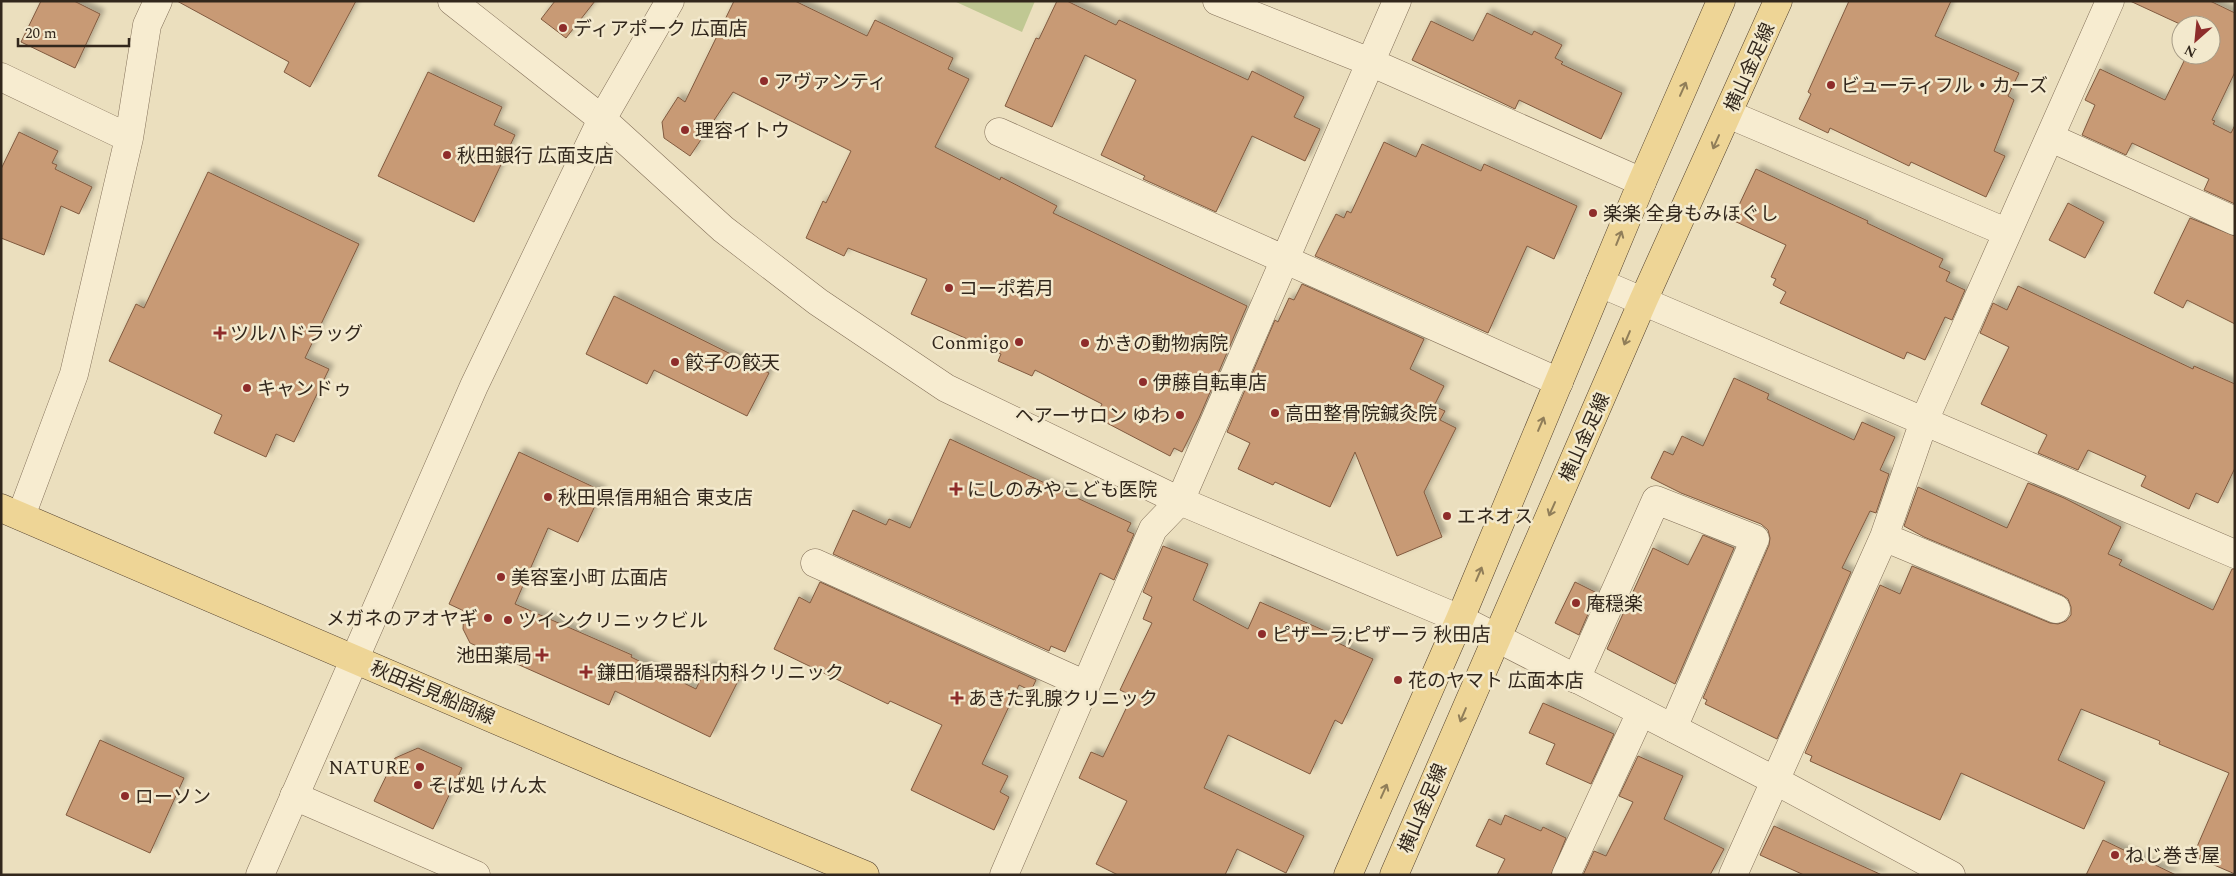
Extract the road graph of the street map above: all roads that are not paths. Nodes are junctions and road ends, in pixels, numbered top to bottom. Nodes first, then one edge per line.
1 (158, 1) edge
2 (452, 1) edge
3 (670, 1) edge
4 (1217, 1) edge
5 (1396, 1) edge
6 (1721, 1) edge
7 (1778, 1) edge
8 (2110, 1) edge
9 (1370, 62) junction
10 (1, 77) edge
11 (1728, 114) junction
12 (602, 119) junction
13 (999, 132) dead end
14 (129, 138) junction
15 (2051, 138) junction
16 (1642, 182) junction
17 (2235, 221) edge
18 (2006, 232) junction
19 (1284, 261) junction
20 (1600, 283) junction
21 (1643, 301) junction
22 (1559, 382) junction
23 (1924, 421) junction
24 (1180, 501) junction
25 (11, 512) edge
26 (1884, 537) junction
27 (2235, 554) edge
28 (814, 563) dead end
29 (2056, 610) dead end
30 (1460, 619) junction
31 (1496, 638) junction
32 (356, 659) junction
33 (1576, 679) junction
34 (1086, 685) junction
35 (1641, 712) junction
36 (1673, 728) junction
37 (1776, 781) junction
38 (294, 796) junction
39 (260, 875) edge
40 (476, 875) edge
41 (865, 875) edge
42 (1004, 875) edge
43 (1348, 875) edge
44 (1394, 875) edge
45 (1566, 875) edge
46 (1733, 875) edge
47 (1951, 875) edge

1 - 14 street
2 - 12 street
3 - 12 street
4 - 9 street
5 - 9 street
16 -> 6 main road
7 - 11 main road, 横山金足線
8 - 15 street
9 - 16 street
9 - 19 street
10 - 14 street
11 - 18 street
11 -> 21 main road, 横山金足線
12 - 24 street
12 - 32 street
13 - 19 street
14 - 25 street
15 - 17 street
15 - 18 street
20 -> 16 main road
18 - 23 street
19 - 22 street
19 - 24 street
20 - 21 street
20 - 22 main road
21 - 23 street
21 -> 31 main road, 横山金足線
30 -> 22 main road
23 - 26 street
23 - 27 street
24 - 30 street
24 - 34 street
25 - 32 main road, 秋田岩見船岡線
26 - 29 street
26 - 37 street
28 - 34 street
30 - 31 street
43 -> 30 main road
31 - 33 street
31 -> 44 main road, 横山金足線
32 - 38 street
32 - 41 main road, 秋田岩見船岡線
33 - 35 street
33 - 36 street
34 - 42 street
35 - 36 street
35 - 45 street
36 - 37 street
37 - 46 street
37 - 47 street
38 - 39 street
38 - 40 street

